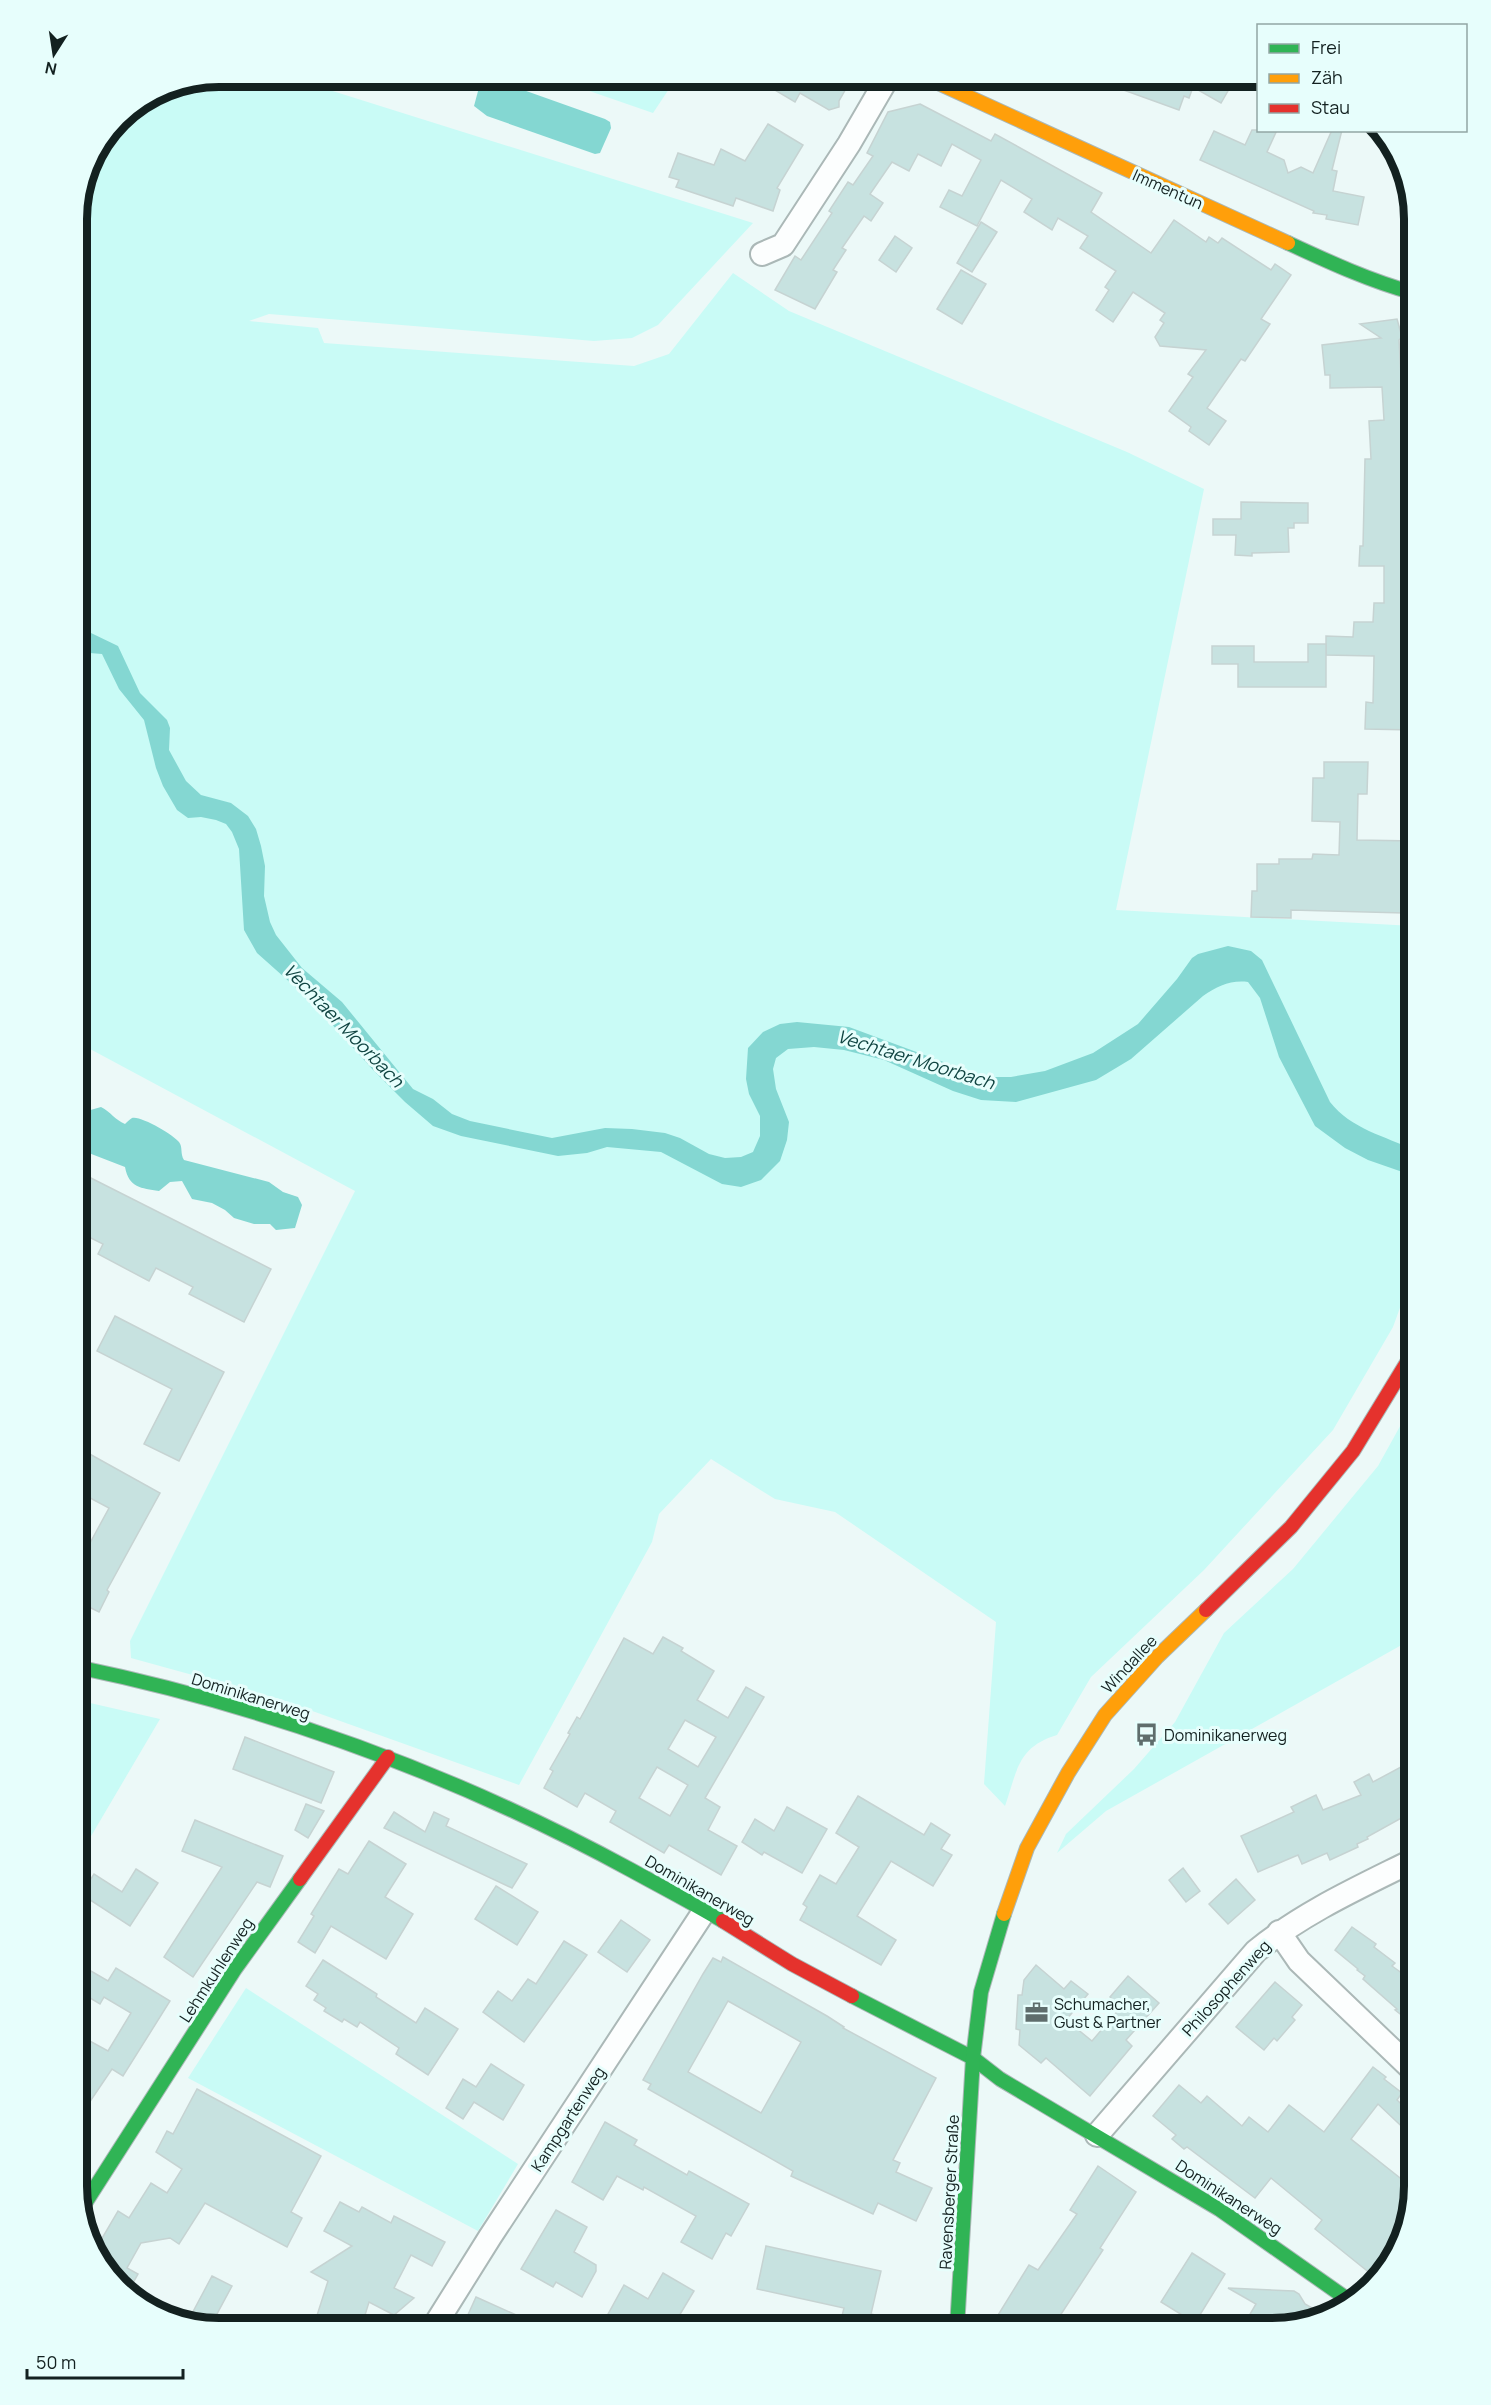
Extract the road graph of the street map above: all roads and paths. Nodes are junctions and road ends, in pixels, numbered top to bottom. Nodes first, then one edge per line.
1 (882, 87) edge
2 (947, 87) edge
3 (762, 254) dead end
4 (1404, 290) edge
5 (1404, 1367) edge
6 (87, 1669) edge
7 (388, 1757) junction
8 (1404, 1865) edge
9 (705, 1910) junction
10 (1279, 1932) junction
11 (973, 2058) junction
12 (1404, 2061) edge
13 (1097, 2135) junction
14 (88, 2199) edge
15 (1344, 2297) edge
16 (439, 2318) edge
17 (958, 2318) edge

1 - 3 street
2 - 4 street, Immentun
5 - 11 street, Windallee
6 - 7 street, Dominikanerweg
7 - 9 street, Dominikanerweg
7 - 14 street, Lehmkuhlenweg
8 - 10 street, Philosophenweg
9 - 11 street, Dominikanerweg
9 - 16 street, Kampgartenweg
10 - 12 street
10 - 13 street, Philosophenweg
11 - 13 street, Dominikanerweg
11 - 17 street, Ravensberger Straße
13 - 15 street, Dominikanerweg

